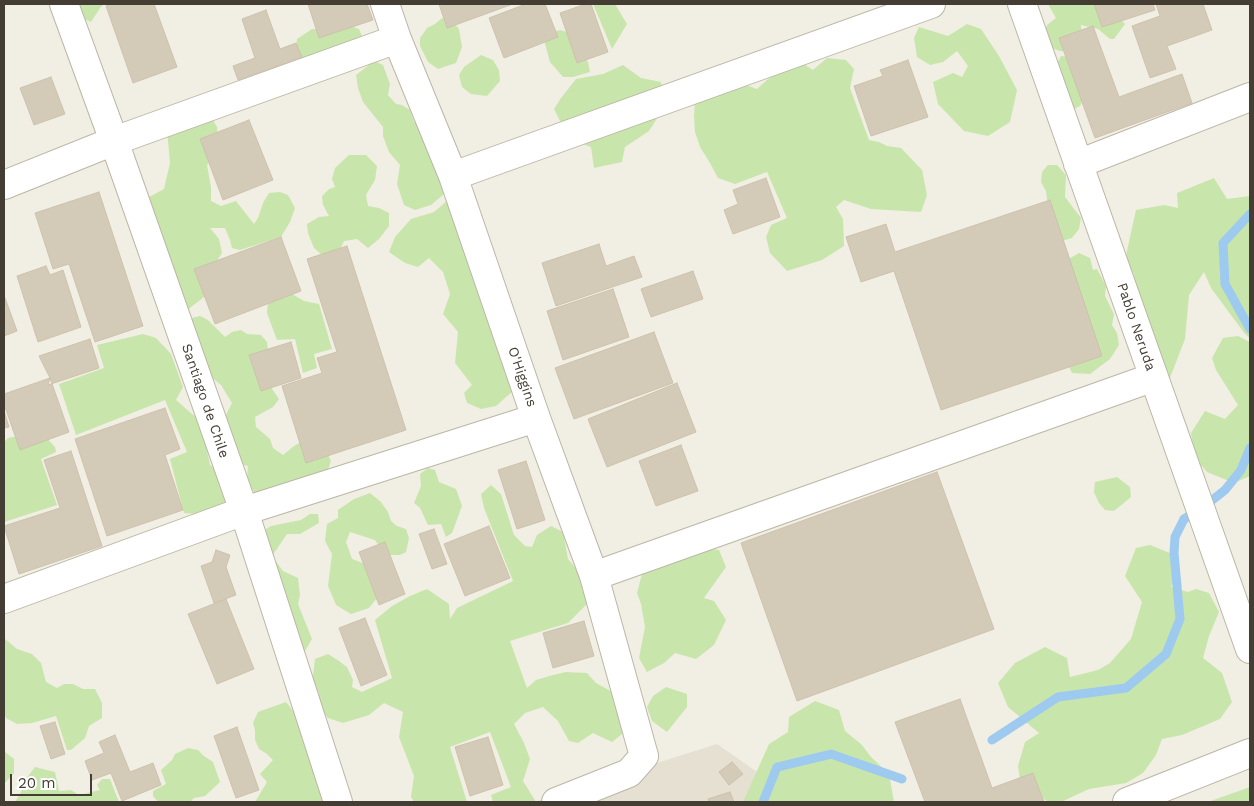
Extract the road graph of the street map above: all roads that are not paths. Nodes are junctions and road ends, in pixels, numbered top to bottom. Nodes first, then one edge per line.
1 (64, 4) edge
2 (385, 4) edge
3 (931, 4) edge
4 (1022, 4) edge
5 (397, 39) junction
6 (1250, 97) edge
7 (114, 142) junction
8 (1078, 164) junction
9 (454, 176) junction
10 (4, 185) edge
11 (1154, 377) junction
12 (536, 418) junction
13 (244, 511) junction
14 (594, 576) junction
15 (4, 599) edge
16 (1250, 649) edge
17 (1250, 753) edge
18 (637, 764) junction
19 (338, 802) edge
20 (556, 802) edge
21 (609, 802) edge
22 (1127, 802) edge

1 - 7 street, Santiago de Chile
2 - 5 street, O'Higgins
3 - 9 street
4 - 8 street, Pablo Neruda
5 - 7 street
5 - 9 street, O'Higgins
6 - 8 street
7 - 10 street
7 - 13 street, Santiago de Chile
8 - 11 street, Pablo Neruda
9 - 12 street, O'Higgins
11 - 14 street
11 - 16 street, Pablo Neruda
12 - 13 street
12 - 14 street, O'Higgins
13 - 15 street
13 - 19 street, Santiago de Chile
14 - 18 street, O'Higgins
17 - 22 street
18 - 20 street
18 - 21 street

